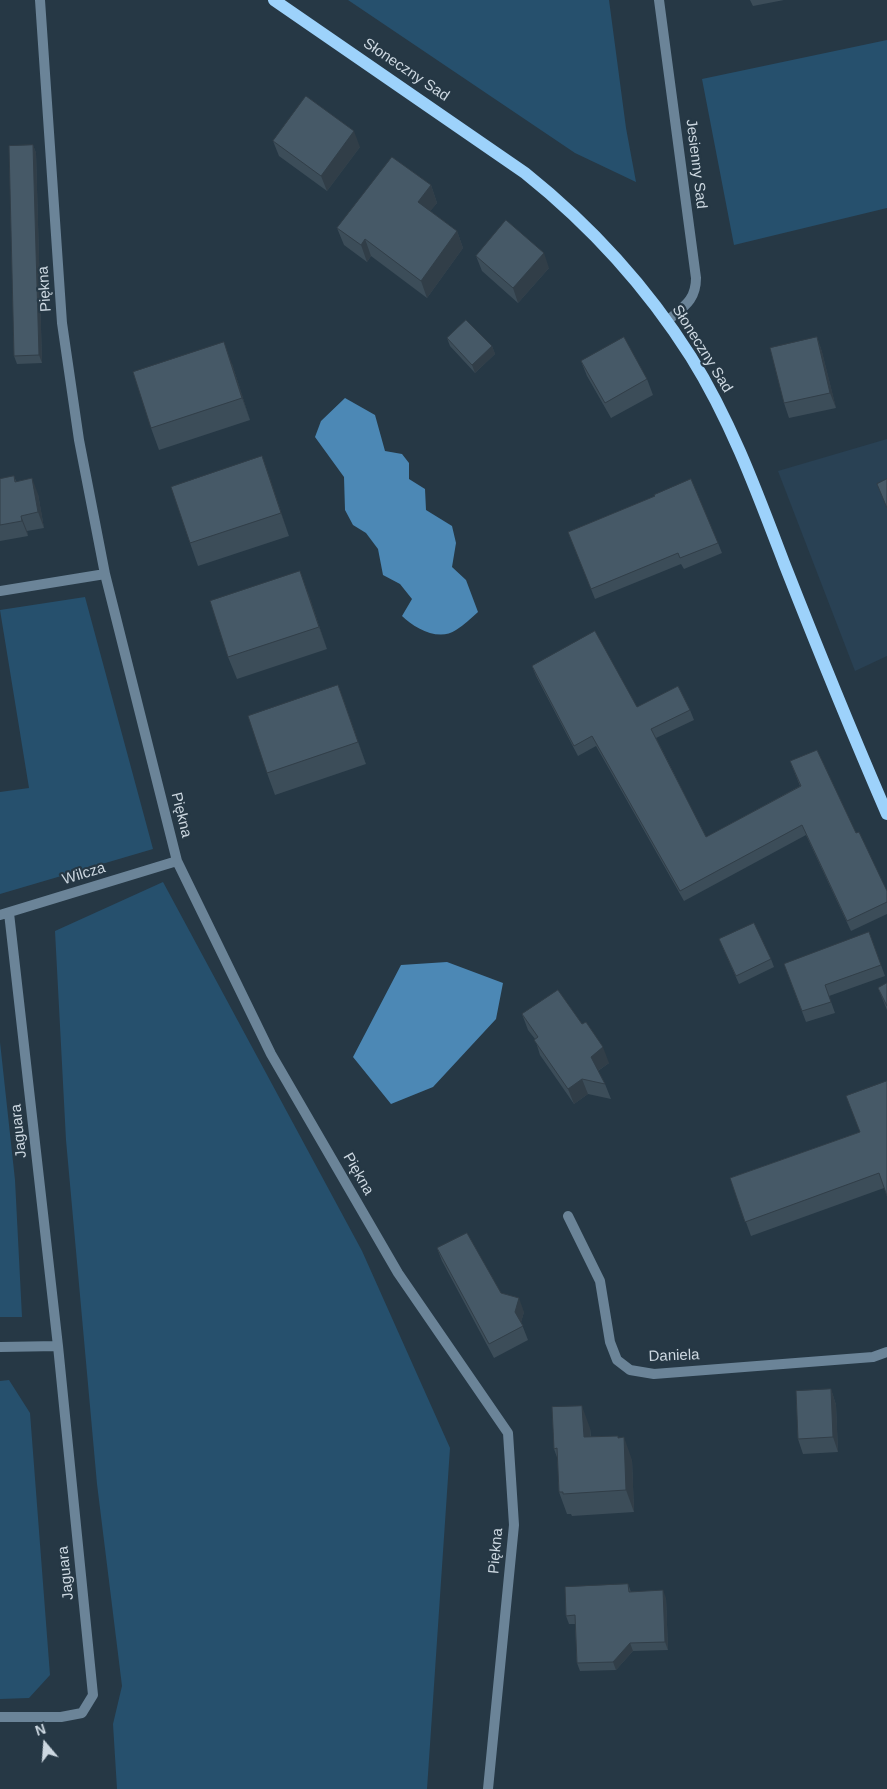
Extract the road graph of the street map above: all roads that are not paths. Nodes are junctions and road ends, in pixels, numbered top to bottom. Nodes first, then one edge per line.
1 (40, 0) edge
2 (274, 0) edge
3 (659, 0) edge
4 (667, 321) junction
5 (105, 574) junction
6 (0, 591) edge
7 (887, 814) edge
8 (177, 861) junction
9 (5, 914) edge
10 (568, 1216) dead end
11 (58, 1346) junction
12 (0, 1347) edge
13 (887, 1352) edge
14 (0, 1717) edge
15 (488, 1789) edge

1 - 5 street, Piękna
2 - 4 main road, Słoneczny Sad
3 - 4 street, Jesienny Sad
4 - 7 main road, Słoneczny Sad
5 - 6 street
5 - 8 street, Piękna
8 - 9 street, Wilcza
8 - 15 street, Piękna
9 - 11 street, Jaguara
10 - 13 street, Daniela
11 - 12 street
11 - 14 street, Jaguara

